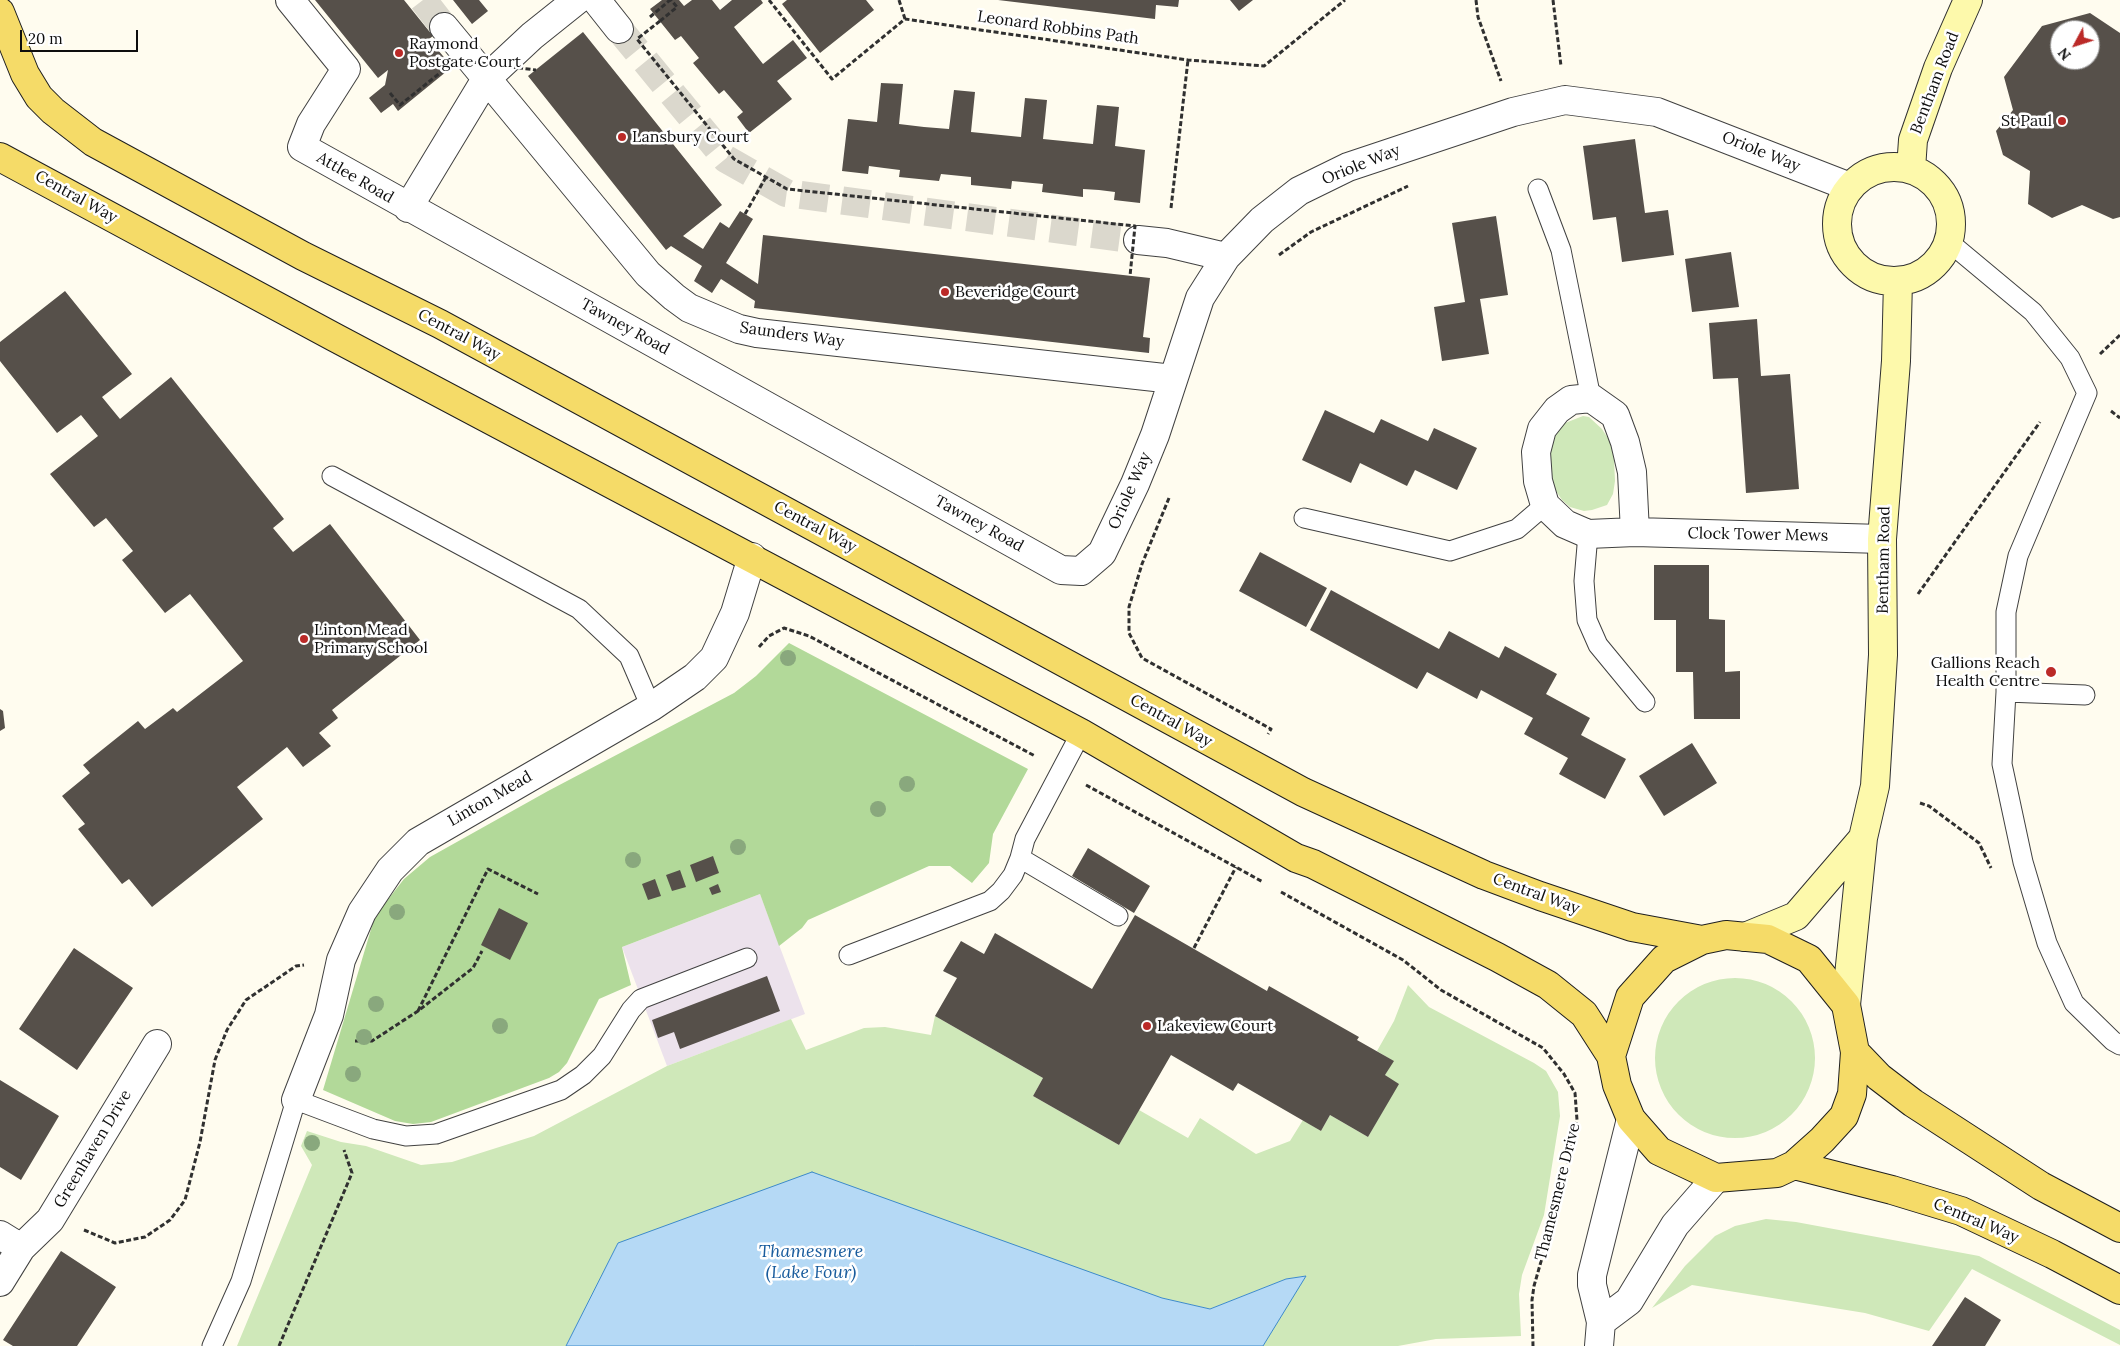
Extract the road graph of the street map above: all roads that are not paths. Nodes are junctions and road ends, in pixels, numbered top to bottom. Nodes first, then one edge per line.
1 (290, 0) edge
2 (577, 0) edge
3 (596, 0) edge
4 (1968, 0) edge
5 (0, 12) edge
6 (444, 27) tunnel mouth
7 (619, 29) tunnel mouth
8 (486, 79) junction
9 (0, 157) edge
10 (1911, 169) junction
11 (1850, 187) junction
12 (1538, 189) dead end
13 (408, 208) junction
14 (1138, 240) tunnel mouth
15 (1949, 242) junction
16 (1226, 257) junction
17 (1898, 281) junction
18 (1173, 380) junction
19 (1591, 398) junction
20 (332, 476) dead end
21 (1545, 505) junction
22 (1304, 518) dead end
23 (1635, 532) junction
24 (1588, 534) junction
25 (1882, 539) junction
26 (752, 557) junction
27 (1082, 571) joint
28 (2006, 692) junction
29 (2085, 696) dead end
30 (1645, 702) dead end
31 (651, 707) junction
32 (1081, 733) junction
33 (1863, 838) junction
34 (1020, 858) junction
35 (1118, 916) dead end
36 (1745, 937) junction
37 (1702, 940) junction
38 (849, 955) dead end
39 (747, 958) dead end
40 (1846, 1004) junction
41 (157, 1044) dead end
42 (2120, 1045) edge
43 (1855, 1052) junction
44 (1611, 1056) junction
45 (296, 1100) junction
46 (1631, 1119) junction
47 (1794, 1164) junction
48 (1716, 1178) junction
49 (2120, 1228) edge
50 (11, 1242) edge
51 (0, 1282) edge
52 (2120, 1290) edge
53 (1600, 1334) edge
54 (212, 1346) edge

1 - 13 street, Attlee Road
2 - 8 street
3 - 7 street
4 - 10 street, Bentham Road
5 - 37 main road, Central Way
6 - 8 street, Saunders Way
8 - 13 street
8 - 18 street, Saunders Way
9 - 26 main road, Central Way
10 - 11 street
10 - 15 street
11 - 16 street, Oriole Way
11 - 17 street
12 - 19 lane
13 - 27 street, Tawney Road
14 - 16 street
15 - 17 street
15 - 28 lane
16 - 18 street, Oriole Way
17 - 25 street, Bentham Road
18 - 27 street, Oriole Way
19 - 21 street
19 - 23 street
20 - 31 lane
21 - 22 lane
21 - 24 street, Clock Tower Mews
23 - 24 street, Clock Tower Mews
23 - 25 street, Clock Tower Mews
24 - 30 lane
25 - 33 street, Bentham Road
26 - 31 street, Linton Mead
26 - 32 main road, Central Way
28 - 29 lane
28 - 42 lane
31 - 45 street, Linton Mead
32 - 34 lane
32 - 44 main road, Central Way
33 - 36 street, Bentham Road
33 - 40 street, Bentham Road
34 - 35 lane
34 - 38 lane
36 - 37 main road, Central Way
36 - 40 main road, Central Way
37 - 44 main road, Central Way
39 - 45 lane
40 - 43 main road, Central Way
41 - 50 street, Greenhaven Drive
43 - 47 main road, Central Way
43 - 49 main road
44 - 46 main road, Central Way
45 - 54 lane
46 - 48 main road, Central Way
46 - 53 street
47 - 48 main road, Central Way
47 - 52 main road, Central Way
48 - 53 street
50 - 51 street, Greenhaven Drive

